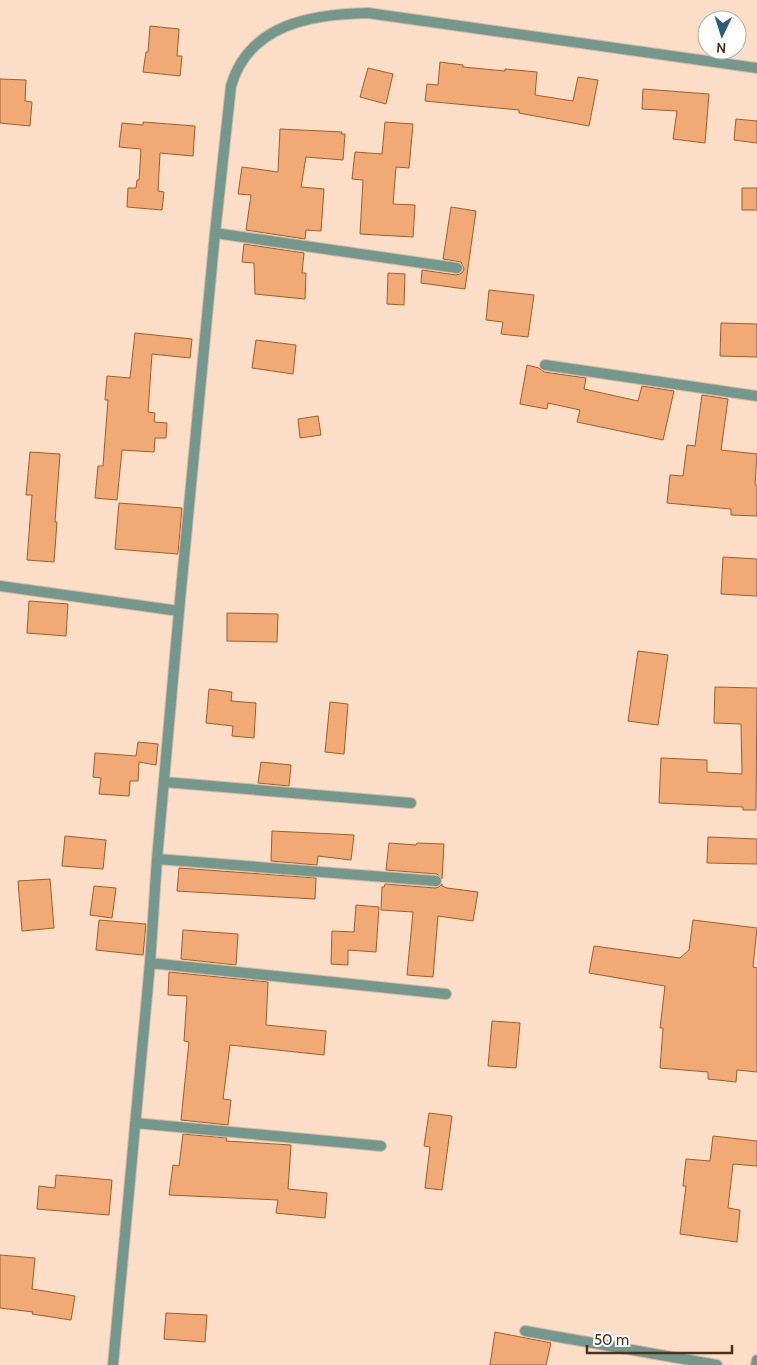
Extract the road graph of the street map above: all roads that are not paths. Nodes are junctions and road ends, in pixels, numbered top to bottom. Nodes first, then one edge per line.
1 (757, 68) edge
2 (215, 233) junction
3 (458, 268) dead end
4 (545, 365) dead end
5 (757, 396) edge
6 (0, 586) edge
7 (179, 611) junction
8 (164, 782) junction
9 (411, 803) dead end
10 (157, 859) junction
11 (436, 881) dead end
12 (150, 962) junction
13 (446, 994) dead end
14 (135, 1123) junction
15 (381, 1146) dead end
16 (525, 1332) dead end
17 (757, 1360) edge
18 (113, 1365) edge
19 (717, 1365) edge
20 (756, 1365) edge

1 - 2 street
2 - 3 street
2 - 7 street
4 - 5 street
6 - 7 street
7 - 8 street
8 - 9 street
8 - 10 street
10 - 11 street
10 - 12 street
12 - 13 street
12 - 14 street
14 - 15 street
14 - 18 street
16 - 19 street
17 - 20 street

